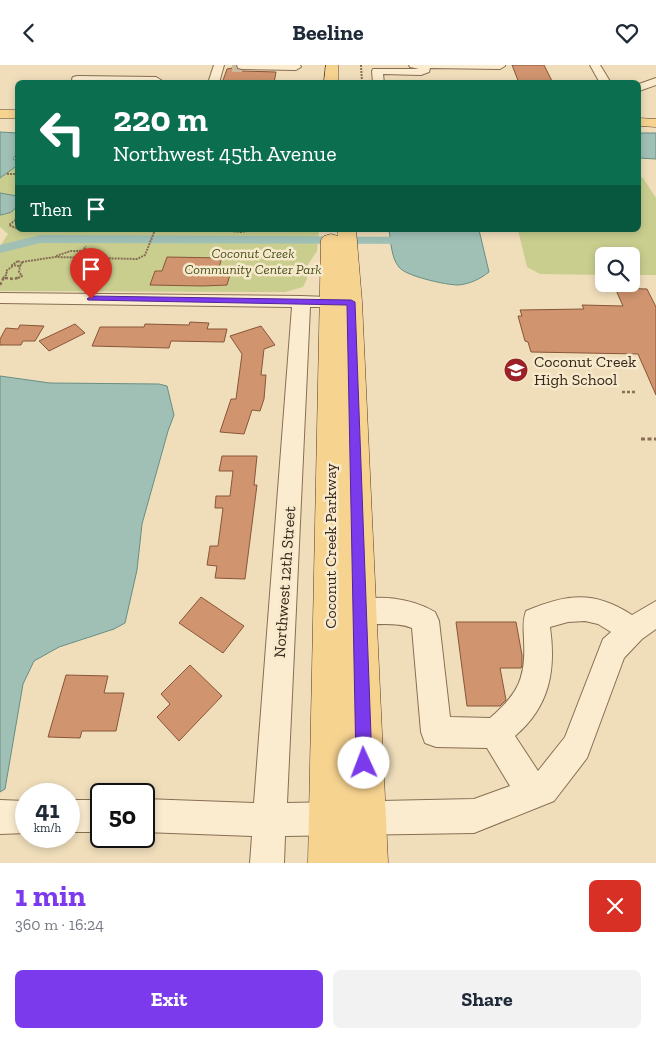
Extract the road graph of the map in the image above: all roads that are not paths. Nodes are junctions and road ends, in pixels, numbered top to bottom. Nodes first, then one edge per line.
1 (88, 65) edge
2 (332, 65) edge
3 (414, 65) edge
4 (595, 65) edge
5 (219, 66) edge
6 (237, 66) edge
7 (262, 66) edge
8 (500, 66) edge
9 (424, 67) edge
10 (295, 69) edge
11 (446, 72) edge
12 (157, 78) edge
13 (77, 80) edge
14 (103, 80) edge
15 (214, 80) edge
16 (331, 80) edge
17 (378, 80) edge
18 (604, 80) edge
19 (656, 81) edge
20 (641, 87) edge
21 (0, 105) edge
22 (15, 106) edge
23 (0, 113) edge
24 (15, 114) edge
25 (656, 114) edge
26 (643, 120) edge
27 (339, 238) edge
28 (0, 297) edge
29 (328, 302) junction
30 (360, 612) junction
31 (656, 614) edge
32 (632, 630) junction
33 (495, 733) junction
34 (533, 793) junction
35 (155, 816) edge
36 (0, 817) edge
37 (15, 817) edge
38 (329, 819) junction
39 (366, 819) junction
40 (270, 820) junction
41 (267, 863) edge
42 (329, 863) edge
43 (367, 863) edge

1 - 13 street
2 - 16 main road
3 - 9 street
4 - 18 street
5 - 6 street
5 - 15 street
6 - 7 street
7 - 10 street
8 - 11 street
9 - 11 street
9 - 17 street
12 - 14 street
19 - 20 street
21 - 22 main road
23 - 24 main road
25 - 26 main road
27 - 29 main road, Coconut Creek Parkway
28 - 29 street
29 - 30 main road, Coconut Creek Parkway
29 - 38 main road, Coconut Creek Parkway
29 - 40 street, Northwest 12th Street
30 - 33 street
30 - 39 main road, Coconut Creek Parkway
31 - 32 street
32 - 33 street
32 - 34 street
33 - 34 street
34 - 39 street
35 - 40 street
36 - 37 street
38 - 39 street
38 - 40 street
38 - 42 main road, Coconut Creek Parkway
39 - 43 main road, Coconut Creek Parkway
40 - 41 street, Northwest 12th Street

